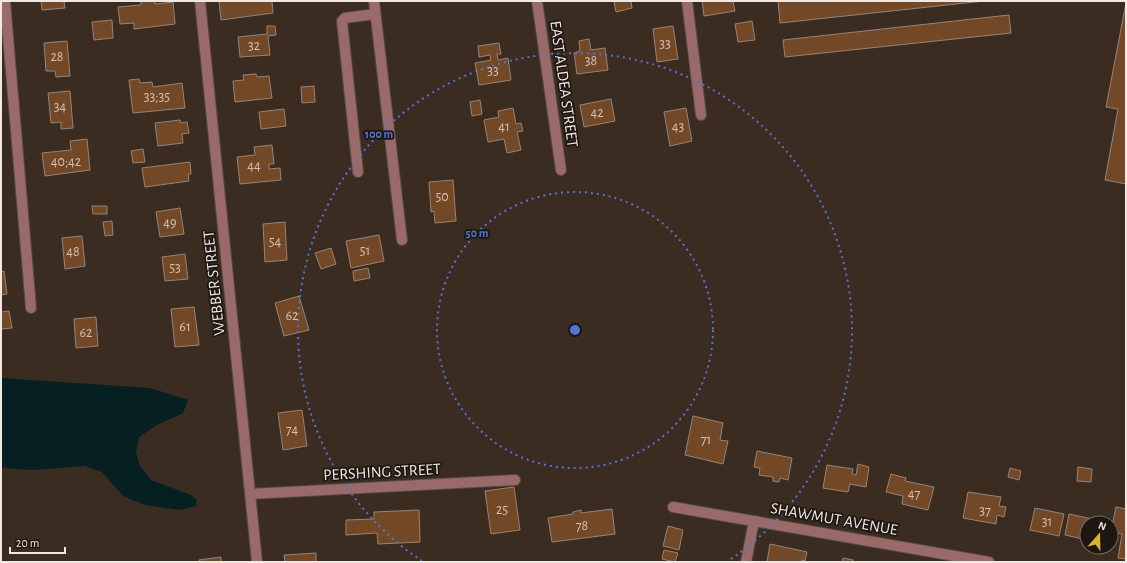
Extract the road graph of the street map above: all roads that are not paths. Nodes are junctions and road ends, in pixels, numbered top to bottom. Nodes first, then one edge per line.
1 (4, 1) edge
2 (200, 1) edge
3 (374, 1) edge
4 (537, 1) edge
5 (687, 1) edge
6 (375, 14) junction
7 (701, 115) dead end
8 (561, 170) dead end
9 (358, 172) dead end
10 (402, 240) dead end
11 (31, 308) dead end
12 (515, 480) dead end
13 (250, 494) junction
14 (673, 507) dead end
15 (754, 521) junction
16 (940, 558) edge
17 (257, 562) edge
18 (746, 562) edge
19 (989, 562) edge

1 - 11 street
2 - 13 street, WEBBER STREET
3 - 6 street
4 - 8 street, EAST ALDEA STREET
5 - 7 street
6 - 9 street
6 - 10 street
12 - 13 street, PERSHING STREET
13 - 17 street, WEBBER STREET
14 - 15 street, SHAWMUT AVENUE
15 - 16 street, SHAWMUT AVENUE
15 - 18 street
16 - 19 street, SHAWMUT AVENUE

